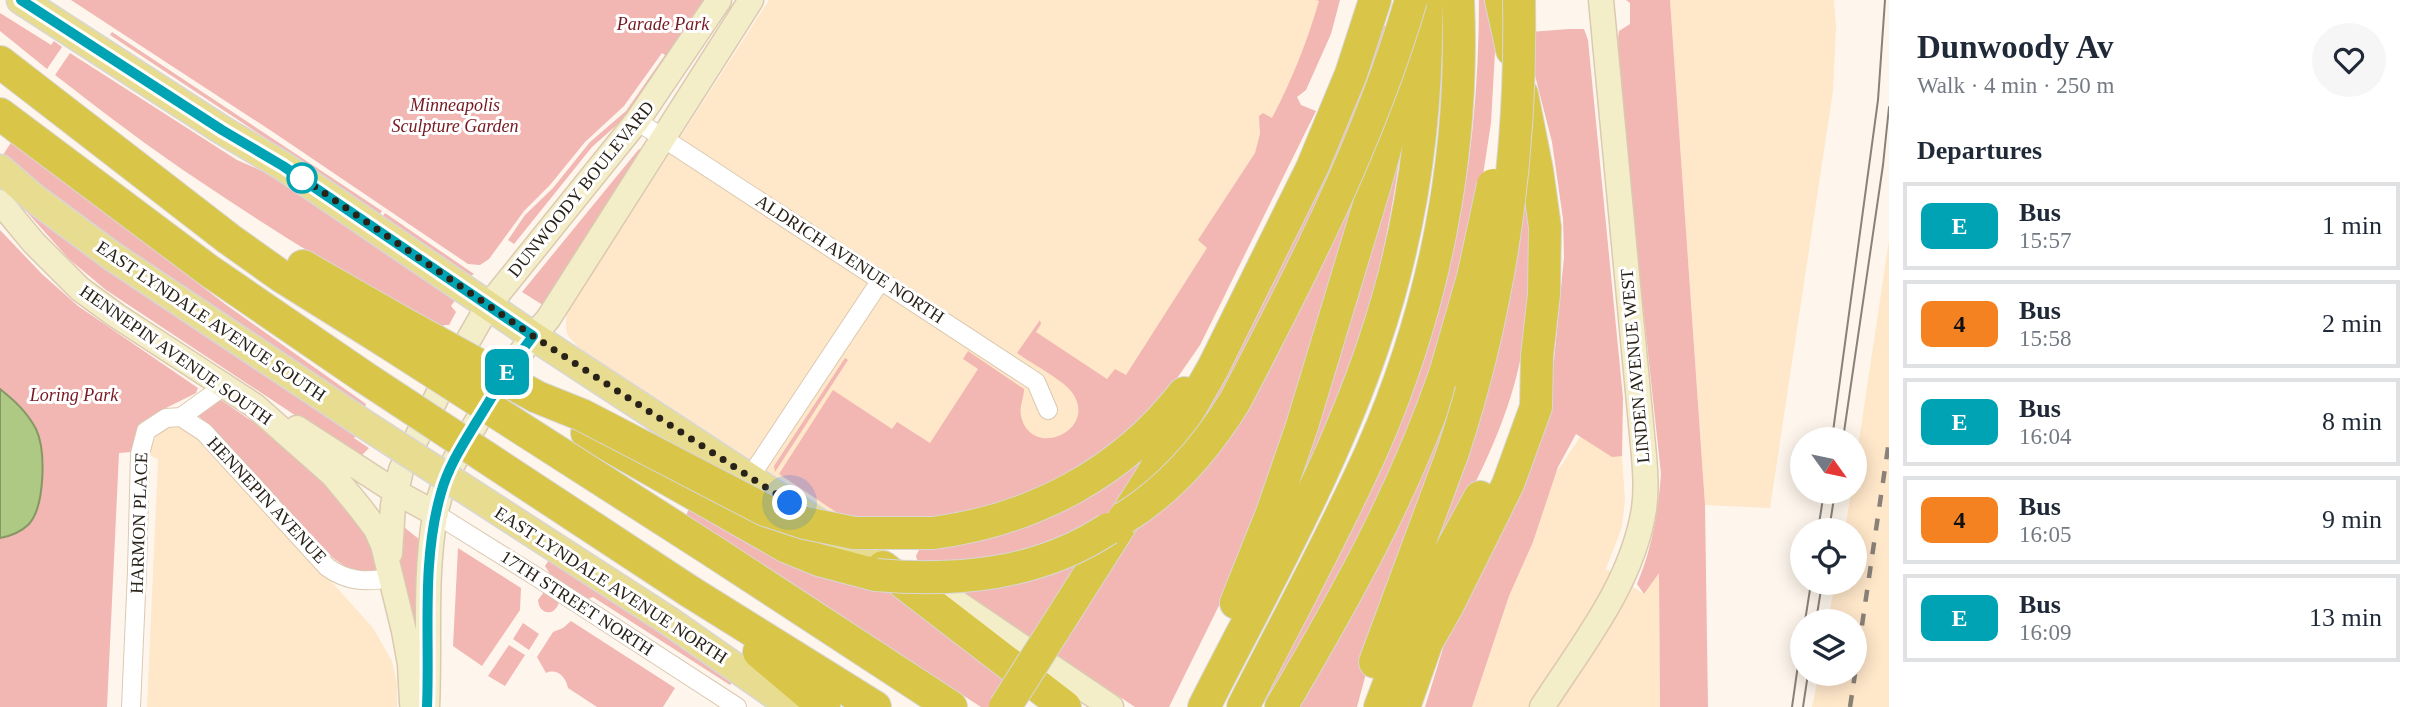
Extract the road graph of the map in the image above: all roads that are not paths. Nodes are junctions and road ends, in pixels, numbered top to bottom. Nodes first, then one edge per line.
1 (21, 0) edge
2 (719, 0) edge
3 (751, 0) edge
4 (1376, 0) edge
5 (1411, 0) edge
6 (1425, 0) edge
7 (1458, 0) edge
8 (1501, 0) edge
9 (1510, 0) edge
10 (1519, 0) edge
11 (1601, 0) edge
12 (0, 62) edge
13 (0, 114) edge
14 (637, 121) junction
15 (662, 138) junction
16 (0, 169) edge
17 (0, 202) edge
18 (881, 280) junction
19 (488, 306) junction
20 (523, 329) junction
21 (392, 331) junction
22 (1536, 356) junction
23 (224, 386) junction
24 (537, 397) junction
25 (1189, 398) junction
26 (255, 406) junction
27 (1048, 410) dead end
28 (181, 417) junction
29 (428, 465) joint
30 (750, 477) junction
31 (416, 503) junction
32 (869, 556) junction
33 (391, 578) junction
34 (689, 591) junction
35 (1448, 605) junction
36 (131, 707) edge
37 (412, 707) edge
38 (427, 707) edge
39 (737, 707) edge
40 (792, 707) edge
41 (824, 707) edge
42 (875, 707) edge
43 (951, 707) edge
44 (1005, 707) edge
45 (1065, 707) edge
46 (1111, 707) edge
47 (1189, 707) edge
48 (1204, 707) edge
49 (1243, 707) edge
50 (1281, 707) edge
51 (1363, 707) edge
52 (1380, 707) edge
53 (1404, 707) edge
54 (1418, 707) edge
55 (1542, 707) edge

1 - 19 main road
2 - 14 main road, DUNWOODY BOULEVARD
3 - 15 main road, DUNWOODY BOULEVARD
4 - 25 highway
5 - 24 highway, bridge
6 - 47 highway
6 - 48 highway
7 - 49 highway
8 - 22 highway, bridge
9 - 50 highway, bridge
10 - 51 highway, bridge
11 - 55 main road, LINDEN AVENUE WEST
12 - 21 highway
13 - 34 highway, bridge
14 - 15 street, ALDRICH AVENUE NORTH
14 - 19 main road, DUNWOODY BOULEVARD
15 - 18 street, ALDRICH AVENUE NORTH
15 - 20 main road, DUNWOODY BOULEVARD
16 - 29 main road, EAST LYNDALE AVENUE SOUTH, bridge
17 - 23 main road, HENNEPIN AVENUE SOUTH
18 - 27 street, ALDRICH AVENUE NORTH
18 - 30 street
19 - 20 main road
19 - 31 main road, DUNWOODY BOULEVARD
20 - 30 main road
20 - 31 main road, DUNWOODY BOULEVARD
21 - 24 highway, bridge
21 - 43 highway, bridge
22 - 35 highway
22 - 52 highway
23 - 26 main road, HENNEPIN AVENUE SOUTH
23 - 28 street, HARMON PLACE
24 - 25 highway, bridge
25 - 44 highway, bridge
26 - 31 main road
26 - 33 main road, HENNEPIN AVENUE SOUTH
28 - 33 street, HENNEPIN AVENUE
28 - 36 street, HARMON PLACE
29 - 40 main road, EAST LYNDALE AVENUE NORTH, bridge
30 - 32 main road
31 - 33 main road, DUNWOODY BOULEVARD
31 - 38 main road
31 - 39 street, 17TH STREET NORTH
32 - 45 highway
32 - 46 main road
33 - 37 main road
34 - 41 highway
34 - 42 highway
35 - 53 highway
35 - 54 highway

